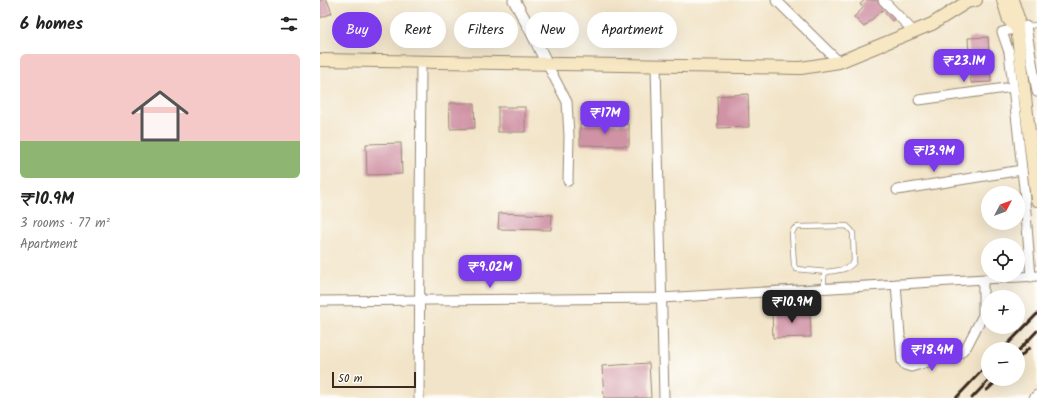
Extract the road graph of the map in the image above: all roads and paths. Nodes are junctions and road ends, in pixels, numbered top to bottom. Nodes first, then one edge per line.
1 (514, 0) edge
2 (776, 0) edge
3 (883, 0) edge
4 (1003, 0) edge
5 (1012, 0) edge
6 (970, 1) edge
7 (1037, 25) edge
8 (1020, 29) junction
9 (913, 31) junction
10 (320, 60) edge
11 (421, 61) junction
12 (839, 62) junction
13 (547, 64) junction
14 (656, 66) junction
15 (1036, 81) edge
16 (1013, 87) junction
17 (1037, 92) edge
18 (919, 100) dead end
19 (1022, 170) junction
20 (568, 181) dead end
21 (897, 190) dead end
22 (1037, 200) edge
23 (827, 272) junction
24 (1034, 277) edge
25 (981, 280) edge
26 (983, 282) edge
27 (896, 284) junction
28 (824, 288) junction
29 (661, 298) junction
30 (420, 300) junction
31 (320, 301) edge
32 (1037, 395) edge
33 (419, 398) edge
34 (664, 398) edge
35 (1034, 398) edge

1 - 13 street
2 - 12 street
3 - 9 street
4 - 8 main road
5 - 8 main road
6 - 9 main road
7 - 8 lane
8 - 15 street
8 - 16 street
8 - 22 main road
9 - 12 main road
10 - 11 main road
11 - 13 main road
11 - 30 street
12 - 14 main road
13 - 14 main road
13 - 20 street
14 - 29 street
15 - 17 street
16 - 18 street
16 - 19 street
19 - 21 street
19 - 24 street
23 - 23 lane
23 - 28 lane
25 - 27 street
26 - 27 street
27 - 28 street
28 - 29 street
29 - 30 street
29 - 34 street
30 - 31 street
30 - 33 street
32 - 35 street

